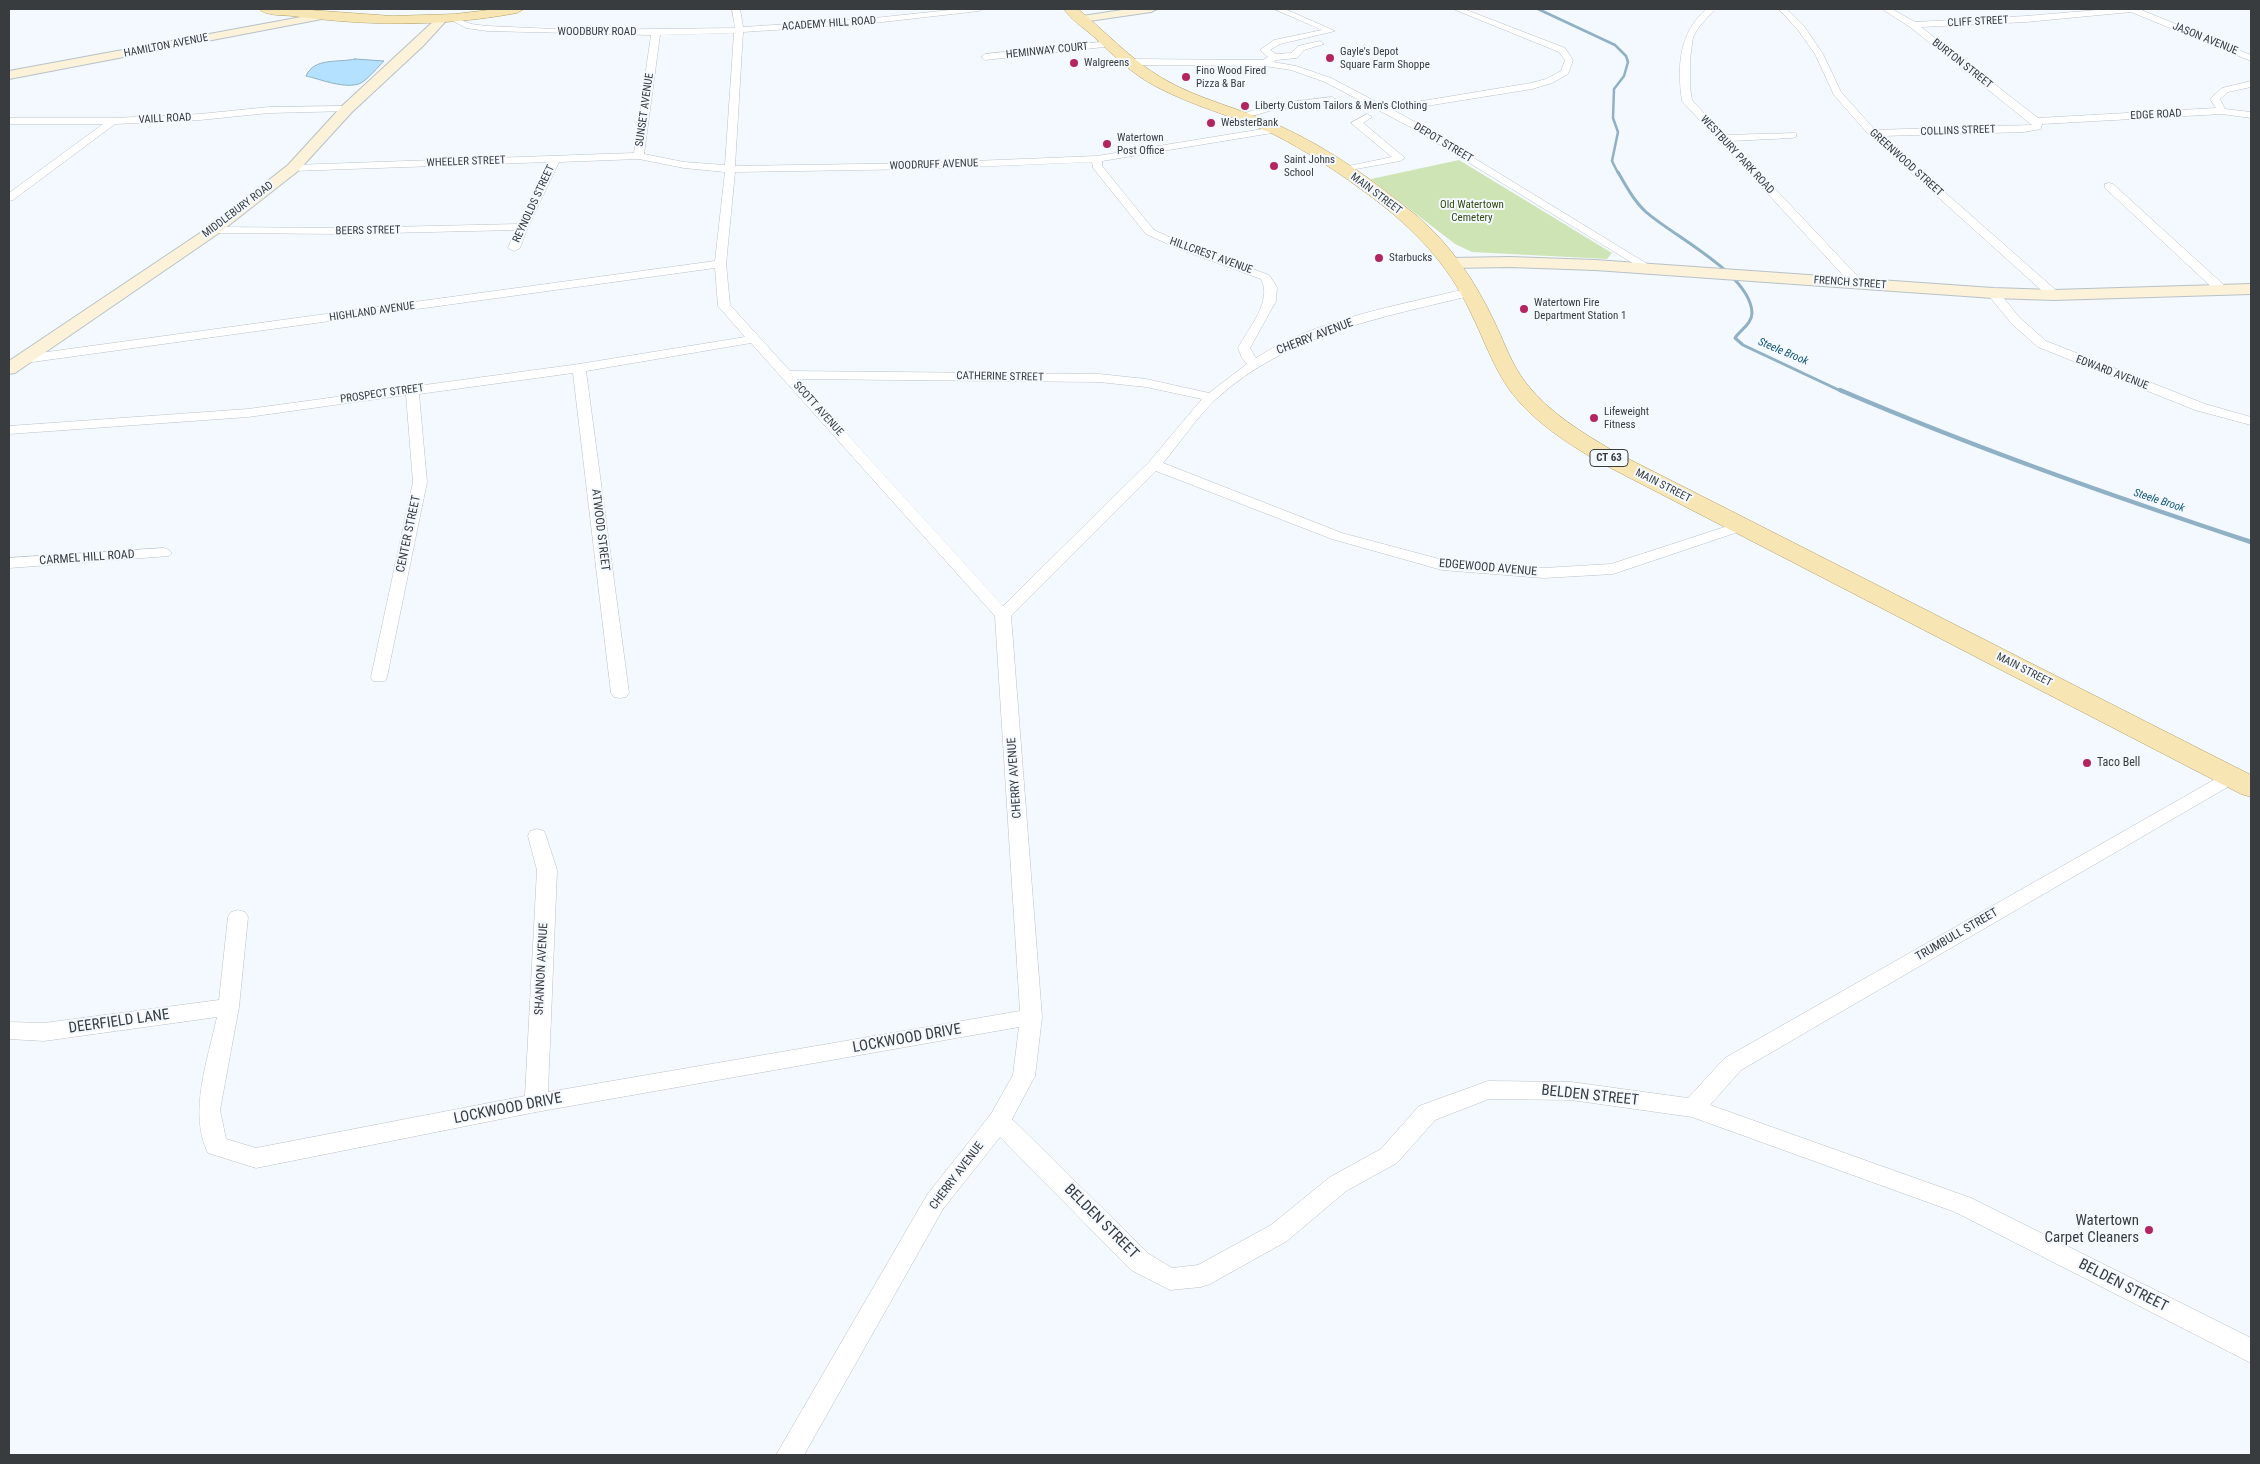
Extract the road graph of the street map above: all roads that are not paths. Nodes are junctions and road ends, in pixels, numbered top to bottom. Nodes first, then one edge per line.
1 (266, 9) edge
2 (518, 9) edge
3 (736, 9) edge
4 (979, 9) edge
5 (1151, 9) edge
6 (1278, 9) edge
7 (1457, 9) edge
8 (1711, 9) edge
9 (1783, 9) edge
10 (1886, 9) edge
11 (2132, 9) edge
12 (2010, 12) dead end
13 (1076, 14) edge
14 (323, 16) junction
15 (479, 16) junction
16 (2026, 19) junction
17 (439, 21) junction
18 (457, 21) junction
19 (1913, 25) junction
20 (739, 29) junction
21 (1331, 31) junction
22 (656, 32) junction
23 (1341, 35) dead end
24 (1333, 41) dead end
25 (1110, 44) junction
26 (1274, 56) junction
27 (985, 57) dead end
28 (2251, 58) edge
29 (1130, 62) junction
30 (1265, 63) junction
31 (9, 75) edge
32 (2251, 84) edge
33 (1332, 100) dead end
34 (346, 109) junction
35 (1385, 110) junction
36 (2222, 111) junction
37 (2251, 115) edge
38 (1241, 116) junction
39 (9, 121) edge
40 (113, 121) junction
41 (2036, 121) junction
42 (1275, 130) junction
43 (1872, 133) junction
44 (1792, 135) dead end
45 (1720, 138) junction
46 (1460, 152) junction
47 (639, 156) junction
48 (1097, 159) junction
49 (555, 160) junction
50 (293, 168) junction
51 (730, 169) junction
52 (1343, 170) junction
53 (2109, 186) dead end
54 (9, 198) edge
55 (522, 227) junction
56 (214, 230) junction
57 (514, 248) dead end
58 (1450, 263) junction
59 (720, 264) junction
60 (1648, 268) junction
61 (1857, 283) junction
62 (2221, 289) junction
63 (2251, 289) edge
64 (1469, 292) junction
65 (1993, 293) junction
66 (2054, 295) junction
67 (753, 339) junction
68 (25, 359) junction
69 (1255, 364) junction
70 (579, 368) junction
71 (9, 369) edge
72 (788, 375) junction
73 (412, 390) junction
74 (1211, 397) junction
75 (2251, 421) edge
76 (9, 430) edge
77 (1154, 465) junction
78 (1742, 526) junction
79 (164, 553) dead end
80 (9, 563) edge
81 (1003, 615) junction
82 (379, 677) dead end
83 (620, 693) dead end
84 (2232, 776) junction
85 (2251, 786) edge
86 (537, 836) dead end
87 (238, 917) dead end
88 (229, 1007) junction
89 (1031, 1017) junction
90 (9, 1031) edge
91 (536, 1103) junction
92 (1693, 1108) junction
93 (999, 1121) junction
94 (2251, 1351) edge
95 (789, 1455) edge

1 - 14 main road, WOODBURY ROAD
2 - 15 main road
3 - 20 street
4 - 20 street, ACADEMY HILL ROAD
5 - 13 street
6 - 21 street
7 - 35 street
8 - 45 street, WESTBURY PARK ROAD
9 - 43 street, GREENWOOD STREET
10 - 19 street, BURTON STREET
11 - 16 street, CLIFF STREET
11 - 28 street, JASON AVENUE
12 - 16 street
13 - 25 main road, MAIN STREET / CT 63
14 - 17 main road, WOODBURY ROAD
14 - 31 street, HAMILTON AVENUE
15 - 17 main road, WOODBURY ROAD
15 - 18 main road, WOODBURY ROAD
16 - 19 street, CLIFF STREET
17 - 18 main road, WOODBURY ROAD
17 - 34 street, MIDDLEBURY ROAD
18 - 22 street, WOODBURY ROAD
19 - 41 street, BURTON STREET
20 - 22 street, WOODBURY ROAD
20 - 51 street
21 - 23 street
21 - 26 street
22 - 47 street, SUNSET AVENUE
24 - 26 street
25 - 27 street, HEMINWAY COURT
25 - 29 main road, MAIN STREET / CT 63
26 - 30 street
29 - 30 street, DEPOT STREET
29 - 38 main road, MAIN STREET / CT 63
30 - 35 street, DEPOT STREET
32 - 36 street
33 - 38 street
34 - 40 street, VAILL ROAD
34 - 50 street, MIDDLEBURY ROAD
35 - 46 street, DEPOT STREET
36 - 37 street, EDGE ROAD
36 - 41 street, EDGE ROAD
38 - 42 main road, MAIN STREET / CT 63
39 - 40 street, VAILL ROAD
40 - 54 street
41 - 43 street, COLLINS STREET
42 - 48 street, WOODRUFF AVENUE
42 - 52 main road, MAIN STREET / CT 63
43 - 66 street, GREENWOOD STREET
44 - 45 street
45 - 61 street, WESTBURY PARK ROAD
46 - 52 street
46 - 60 street, DEPOT STREET
47 - 49 street, WHEELER STREET
47 - 51 street, SUNSET AVENUE
48 - 51 street, WOODRUFF AVENUE
48 - 69 street, HILLCREST AVENUE
49 - 50 street, WHEELER STREET
49 - 55 street, REYNOLDS STREET
50 - 56 street, MIDDLEBURY ROAD
51 - 59 street, SCOTT AVENUE
52 - 58 main road, MAIN STREET / CT 63
53 - 62 street
55 - 56 street, BEERS STREET
55 - 57 street, REYNOLDS STREET
56 - 68 street, MIDDLEBURY ROAD
58 - 60 street, FRENCH STREET
58 - 64 main road, MAIN STREET / CT 63
59 - 67 street, SCOTT AVENUE
59 - 68 street, HIGHLAND AVENUE
60 - 61 street, FRENCH STREET
61 - 65 street, FRENCH STREET
62 - 63 street, FRENCH STREET
62 - 66 street, FRENCH STREET
64 - 69 street, CHERRY AVENUE
64 - 78 main road, MAIN STREET / CT 63
65 - 66 street, FRENCH STREET
65 - 75 street, EDWARD AVENUE
67 - 70 street, PROSPECT STREET
67 - 72 street, SCOTT AVENUE
68 - 71 street, MIDDLEBURY ROAD
69 - 74 street, CHERRY AVENUE
70 - 73 street, PROSPECT STREET
70 - 83 street, ATWOOD STREET
72 - 74 street, CATHERINE STREET
72 - 81 street, SCOTT AVENUE
73 - 76 street, PROSPECT STREET
73 - 82 street, CENTER STREET
74 - 77 street, CHERRY AVENUE
77 - 78 street, EDGEWOOD AVENUE
77 - 81 street, CHERRY AVENUE
78 - 84 main road, MAIN STREET / CT 63
79 - 80 street, CARMEL HILL ROAD
81 - 89 street, CHERRY AVENUE
84 - 85 main road, MAIN STREET / CT 63
84 - 92 street, TRUMBULL STREET
86 - 91 street, SHANNON AVENUE
87 - 88 street, LOCKWOOD DRIVE
88 - 90 street, DEERFIELD LANE
88 - 91 street, LOCKWOOD DRIVE
89 - 91 street, LOCKWOOD DRIVE
89 - 93 street, CHERRY AVENUE
92 - 93 street, BELDEN STREET
92 - 94 street, BELDEN STREET
93 - 95 street, CHERRY AVENUE

